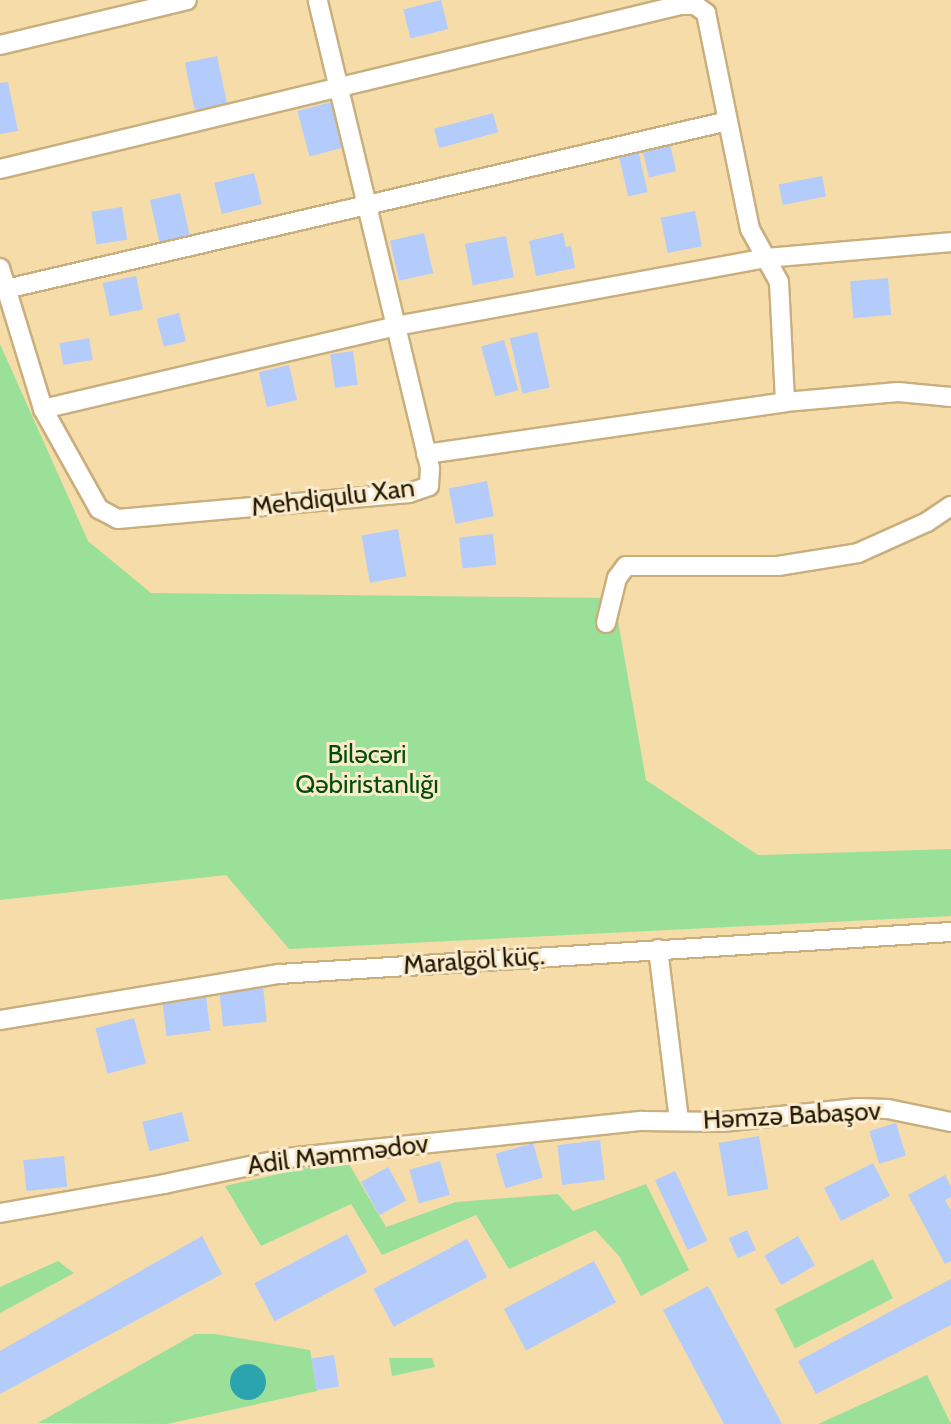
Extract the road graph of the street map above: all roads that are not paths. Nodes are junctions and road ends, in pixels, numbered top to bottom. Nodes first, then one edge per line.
1 (187, 0) edge
2 (318, 0) edge
3 (680, 2) edge
4 (0, 45) edge
5 (339, 86) junction
6 (728, 121) junction
7 (0, 169) edge
8 (367, 205) junction
9 (951, 242) edge
10 (766, 258) junction
11 (0, 268) edge
12 (6, 289) junction
13 (396, 326) junction
14 (951, 397) edge
15 (785, 402) junction
16 (43, 409) junction
17 (426, 454) junction
18 (951, 506) edge
19 (606, 623) dead end
20 (951, 932) edge
21 (658, 949) junction
22 (0, 1020) edge
23 (679, 1121) junction
24 (951, 1122) edge
25 (0, 1213) edge

1 - 4 street
2 - 5 street, Mehdiqulu Xan
3 - 5 street
3 - 6 street
5 - 7 street
5 - 8 street, Mehdiqulu Xan
6 - 8 street
6 - 10 street
8 - 12 street
8 - 13 street, Mehdiqulu Xan
9 - 10 street
10 - 13 street
10 - 15 street
11 - 12 street, Mehdiqulu Xan
12 - 16 street, Mehdiqulu Xan
13 - 16 street
13 - 17 street, Mehdiqulu Xan
14 - 15 street
15 - 17 street
16 - 17 street, Mehdiqulu Xan
18 - 19 street
20 - 21 street, Maralgöl küç.
21 - 22 street, Maralgöl küç.
21 - 23 street
23 - 24 street, Həmzə Babaşov
23 - 25 street, Adil Məmmədov

